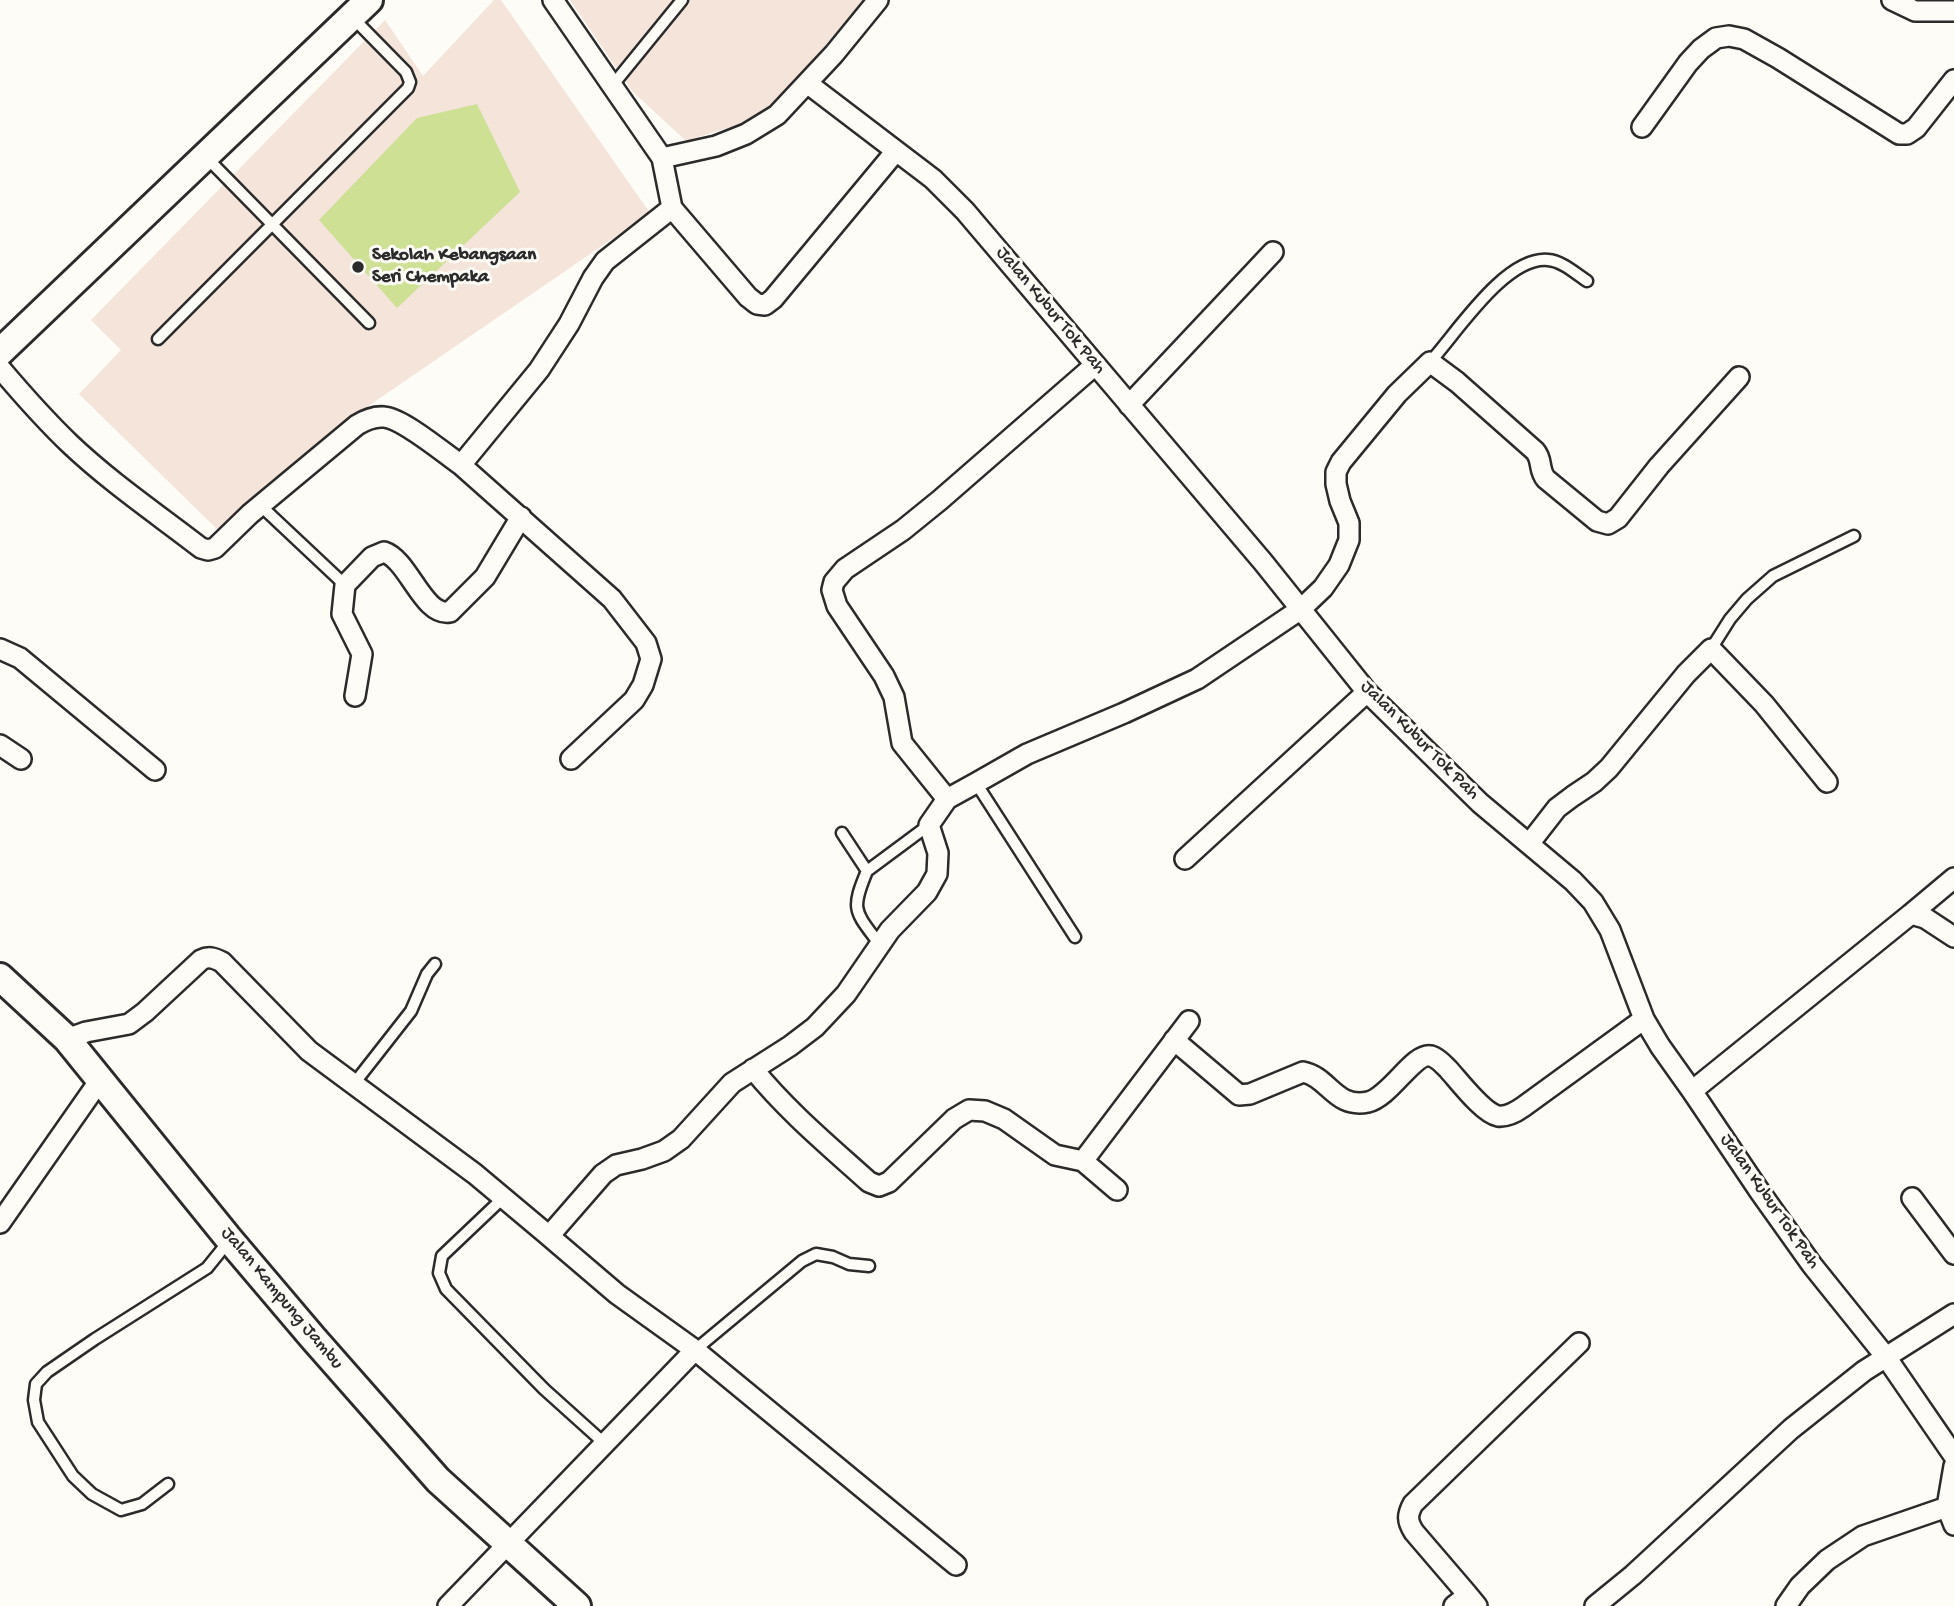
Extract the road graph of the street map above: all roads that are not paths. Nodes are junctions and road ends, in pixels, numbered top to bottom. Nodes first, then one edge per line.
1 (553, 0) edge
2 (682, 0) edge
3 (878, 0) edge
4 (1892, 0) edge
5 (360, 8) edge
6 (1954, 11) edge
7 (1954, 80) edge
8 (807, 83) junction
9 (612, 86) junction
10 (1642, 127) dead end
11 (896, 151) junction
12 (206, 156) junction
13 (662, 158) junction
14 (672, 208) junction
15 (272, 223) junction
16 (1273, 252) dead end
17 (1587, 281) dead end
18 (369, 323) dead end
19 (158, 339) dead end
20 (0, 352) edge
21 (1430, 362) junction
22 (1095, 365) junction
23 (0, 368) edge
24 (1739, 377) dead end
25 (1129, 405) junction
26 (461, 465) junction
27 (261, 506) junction
28 (521, 517) junction
29 (1854, 536) dead end
30 (345, 585) junction
31 (1301, 609) junction
32 (0, 649) edge
33 (1711, 649) junction
34 (1367, 692) junction
35 (355, 696) dead end
36 (0, 745) edge
37 (21, 759) dead end
38 (571, 759) dead end
39 (155, 770) dead end
40 (1827, 782) dead end
41 (976, 783) junction
42 (947, 799) junction
43 (929, 825) junction
44 (842, 833) dead end
45 (1530, 844) junction
46 (1185, 859) dead end
47 (867, 871) junction
48 (1954, 878) edge
49 (1911, 914) junction
50 (1075, 937) dead end
51 (1954, 937) edge
52 (880, 945) junction
53 (435, 964) dead end
54 (3, 985) edge
55 (1644, 1019) junction
56 (1189, 1021) dead end
57 (67, 1038) junction
58 (1174, 1040) junction
59 (753, 1069) junction
60 (100, 1080) junction
61 (352, 1085) junction
62 (1692, 1091) junction
63 (1083, 1161) junction
64 (1117, 1190) dead end
65 (503, 1198) junction
66 (1912, 1198) dead end
67 (0, 1223) edge
68 (549, 1236) junction
69 (229, 1239) junction
70 (1954, 1254) edge
71 (869, 1266) dead end
72 (1954, 1314) edge
73 (1579, 1343) dead end
74 (695, 1350) junction
75 (1886, 1357) junction
76 (604, 1443) junction
77 (1954, 1456) edge
78 (1954, 1466) edge
79 (168, 1484) dead end
80 (1951, 1516) edge
81 (508, 1544) junction
82 (956, 1565) dead end
83 (1466, 1602) edge
84 (448, 1606) edge
85 (577, 1606) edge
86 (1595, 1606) edge
87 (1786, 1606) edge

1 - 9 street
2 - 9 lane
3 - 8 street
4 - 6 street
5 - 12 street
5 - 15 lane
7 - 10 street
8 - 11 street, Jalan Kubur Tok Pah
8 - 13 street
9 - 13 street
11 - 14 street
11 - 22 street, Jalan Kubur Tok Pah
12 - 15 lane
12 - 20 street
13 - 14 street
14 - 26 street
15 - 18 lane
15 - 19 lane
16 - 25 street
17 - 21 lane
21 - 24 street
21 - 31 street
22 - 25 street, Jalan Kubur Tok Pah
22 - 42 street
23 - 27 street
25 - 31 street, Jalan Kubur Tok Pah
26 - 27 street
26 - 28 street
27 - 30 lane
28 - 30 street
28 - 38 street
29 - 33 lane
30 - 35 street
31 - 34 street, Jalan Kubur Tok Pah
31 - 41 street
32 - 39 street
33 - 40 street
33 - 45 street
34 - 45 street, Jalan Kubur Tok Pah
34 - 46 street
36 - 37 street
41 - 42 street
41 - 50 lane
42 - 43 street
43 - 47 lane
43 - 52 street
44 - 47 lane
45 - 55 street, Jalan Kubur Tok Pah
47 - 52 lane
48 - 49 street
49 - 51 street
49 - 62 street
52 - 59 street
53 - 61 lane
54 - 57 street, Jalan Kampung Jambu
55 - 58 street
55 - 62 street, Jalan Kubur Tok Pah
56 - 58 street
57 - 60 street, Jalan Kampung Jambu
57 - 61 street
58 - 63 street
59 - 63 street
59 - 68 street
60 - 67 street
60 - 69 street, Jalan Kampung Jambu
61 - 65 street
62 - 75 street, Jalan Kubur Tok Pah
63 - 64 street
65 - 68 street
65 - 76 lane
66 - 70 street
68 - 74 street
69 - 79 lane
69 - 81 street, Jalan Kampung Jambu
71 - 74 lane
72 - 75 street
73 - 83 street
74 - 76 street
74 - 82 street
75 - 77 street, Jalan Kubur Tok Pah
75 - 86 street
76 - 81 street
78 - 80 street
80 - 87 street
81 - 84 street
81 - 85 street, Jalan Kampung Jambu

